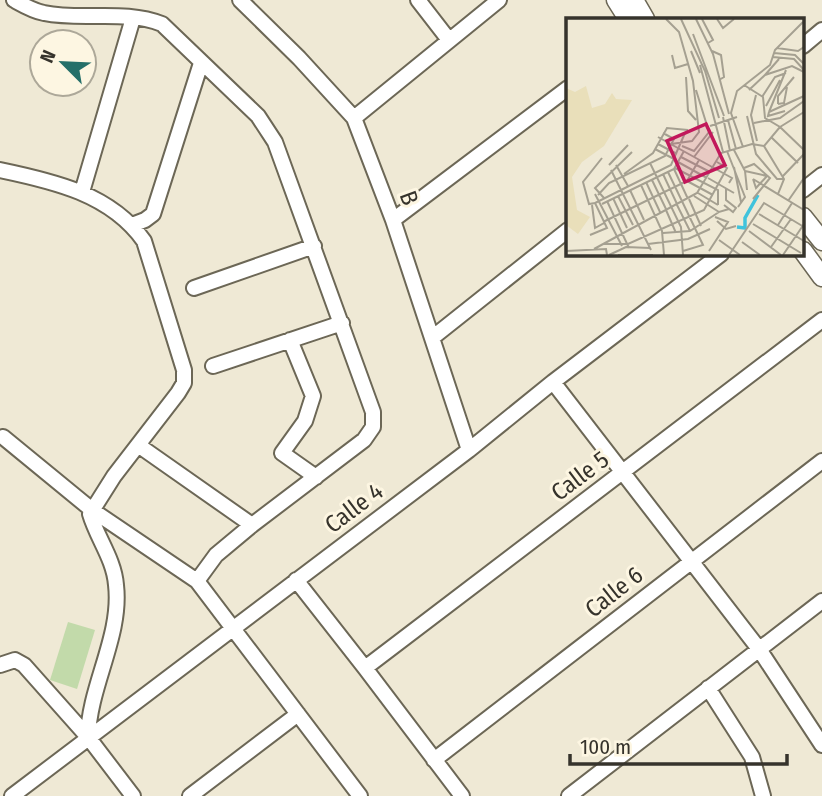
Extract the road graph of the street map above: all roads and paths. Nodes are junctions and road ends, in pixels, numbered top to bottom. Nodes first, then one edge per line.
1 (14, 0) edge
2 (240, 0) edge
3 (418, 0) edge
4 (499, 0) edge
5 (616, 0) edge
6 (635, 0) edge
7 (133, 18) junction
8 (627, 18) edge
9 (644, 18) edge
10 (822, 30) edge
11 (449, 40) junction
12 (804, 45) edge
13 (201, 64) junction
14 (566, 90) edge
15 (355, 118) junction
16 (0, 170) edge
17 (822, 175) edge
18 (804, 189) edge
19 (82, 192) junction
20 (804, 218) edge
21 (393, 220) junction
22 (132, 225) junction
23 (566, 232) edge
24 (822, 241) edge
25 (314, 246) junction
26 (804, 252) edge
27 (718, 256) edge
28 (822, 277) edge
29 (194, 288) dead end
30 (822, 320) edge
31 (342, 323) junction
32 (432, 338) junction
33 (290, 340) junction
34 (213, 366) dead end
35 (552, 382) junction
36 (3, 437) dead end
37 (138, 445) junction
38 (469, 450) junction
39 (822, 461) edge
40 (623, 472) junction
41 (316, 477) junction
42 (92, 510) junction
43 (252, 525) junction
44 (691, 562) junction
45 (296, 580) junction
46 (197, 581) junction
47 (822, 601) edge
48 (233, 629) junction
49 (759, 649) junction
50 (0, 666) edge
51 (365, 668) junction
52 (708, 688) junction
53 (298, 714) junction
54 (88, 737) junction
55 (822, 745) edge
56 (434, 760) junction
57 (12, 796) edge
58 (133, 796) edge
59 (190, 796) edge
60 (360, 796) edge
61 (462, 796) edge
62 (569, 796) edge
63 (764, 796) edge

1 - 7 street
2 - 15 street, B
3 - 11 street
4 - 11 street
5 - 8 street
6 - 9 street
7 - 13 street
7 - 19 street
10 - 12 street
11 - 15 street
13 - 22 street
13 - 25 street
14 - 21 street
15 - 21 street, B
16 - 19 street
17 - 18 street
19 - 22 street
20 - 24 street
21 - 32 street, B
22 - 37 street
23 - 32 street
25 - 29 street
25 - 31 street
26 - 28 street
27 - 35 street, Calle 4
30 - 40 street, Calle 5
31 - 33 street
31 - 41 street
32 - 38 street, B
33 - 34 street
33 - 41 street
35 - 38 street, Calle 4
35 - 40 street
36 - 42 street
37 - 42 street
37 - 43 street
38 - 45 street, Calle 4
39 - 44 street, Calle 6
40 - 44 street
40 - 51 street, Calle 5
41 - 43 street
42 - 46 street
42 - 54 street
43 - 46 street
44 - 49 street
44 - 56 street, Calle 6
45 - 48 street, Calle 4
45 - 51 street
46 - 48 street
47 - 49 street
48 - 53 street
48 - 54 street, Calle 4
49 - 52 street
49 - 55 street
50 - 54 street
51 - 56 street
52 - 62 street
52 - 63 street
53 - 59 street
53 - 60 street
54 - 57 street, Calle 4
54 - 58 street
56 - 61 street

